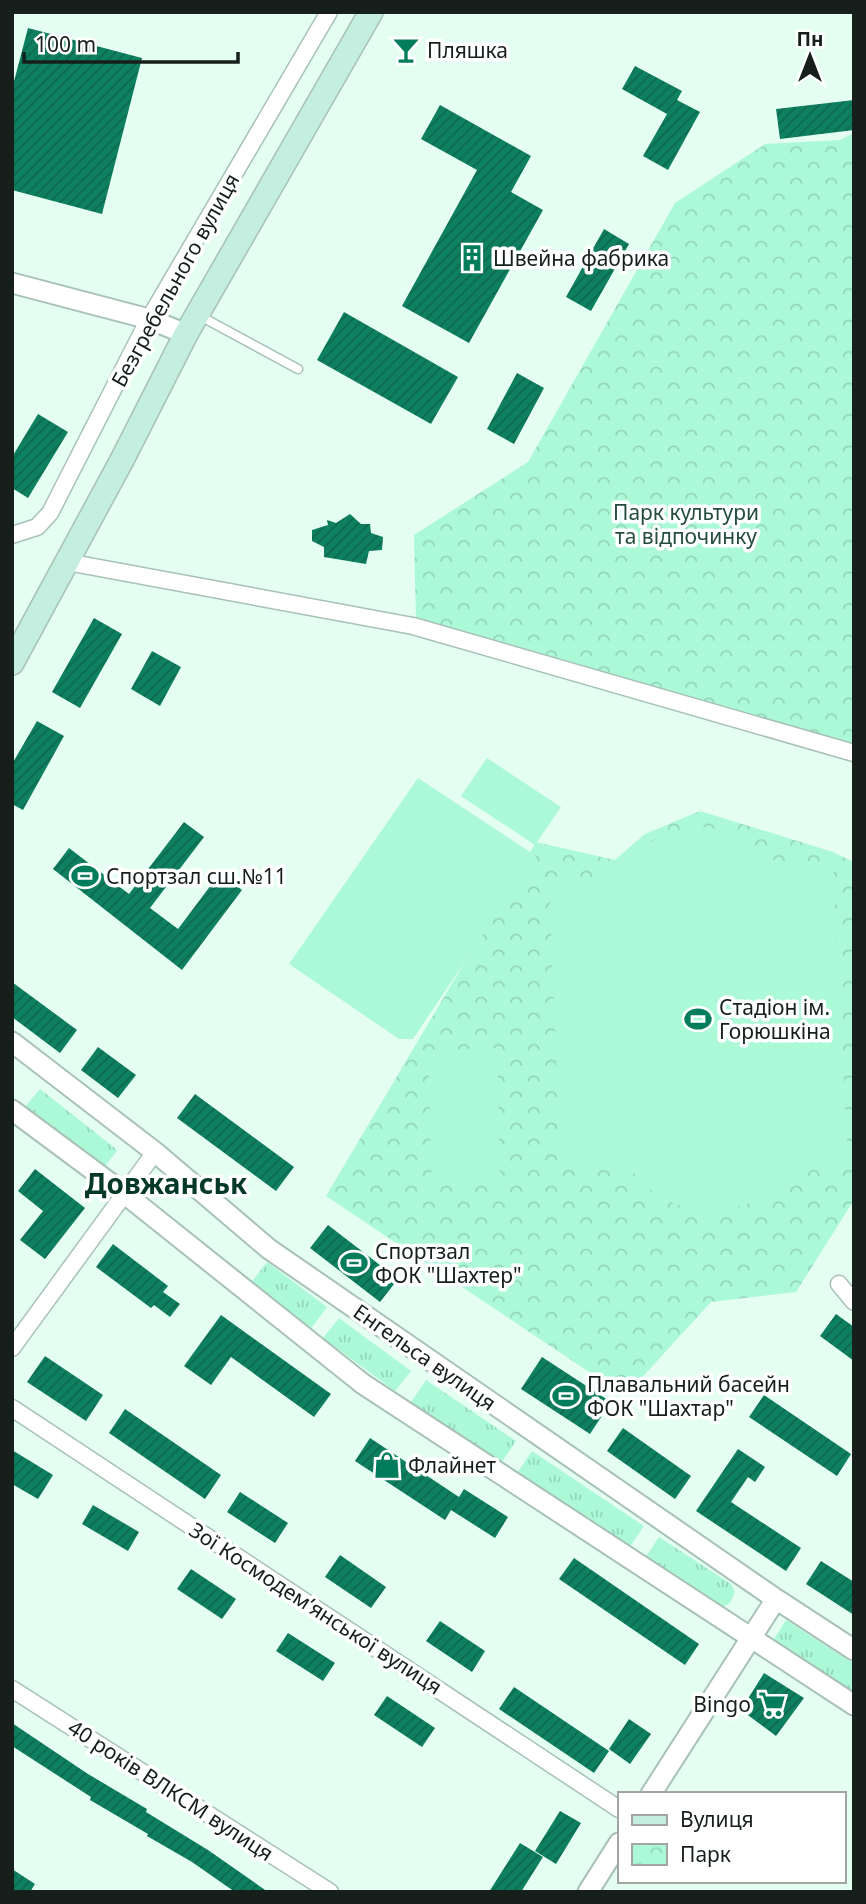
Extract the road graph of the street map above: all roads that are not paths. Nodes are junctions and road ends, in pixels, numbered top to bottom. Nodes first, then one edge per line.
1 (329, 12) edge
2 (371, 12) edge
3 (12, 283) edge
4 (149, 319) junction
5 (192, 324) junction
6 (299, 369) dead end
7 (12, 535) edge
8 (67, 562) junction
9 (12, 663) edge
10 (854, 752) edge
11 (12, 1042) edge
12 (12, 1110) edge
13 (155, 1152) junction
14 (125, 1194) junction
15 (839, 1284) dead end
16 (854, 1302) edge
17 (12, 1348) edge
18 (12, 1408) edge
19 (776, 1599) junction
20 (752, 1637) junction
21 (854, 1650) edge
22 (12, 1689) edge
23 (854, 1705) edge
24 (652, 1792) edge
25 (618, 1808) edge
26 (618, 1845) edge
27 (330, 1892) edge
28 (588, 1892) edge

1 - 4 street, Безгребельного вулиця
2 - 5 main road
3 - 4 street
4 - 5 street
4 - 7 street, Безгребельного вулиця
5 - 6 lane
5 - 8 main road
8 - 9 main road
8 - 10 street
11 - 13 street, Енгельса вулиця
12 - 14 street
13 - 14 street
13 - 19 street, Енгельса вулиця
14 - 17 street
14 - 20 street
15 - 16 street
18 - 25 street, Зої Космодем’янської вулиця
19 - 20 street
19 - 21 street, Енгельса вулиця
20 - 23 street
20 - 24 street
22 - 27 street, 40 років ВЛКСМ вулиця
26 - 28 street

